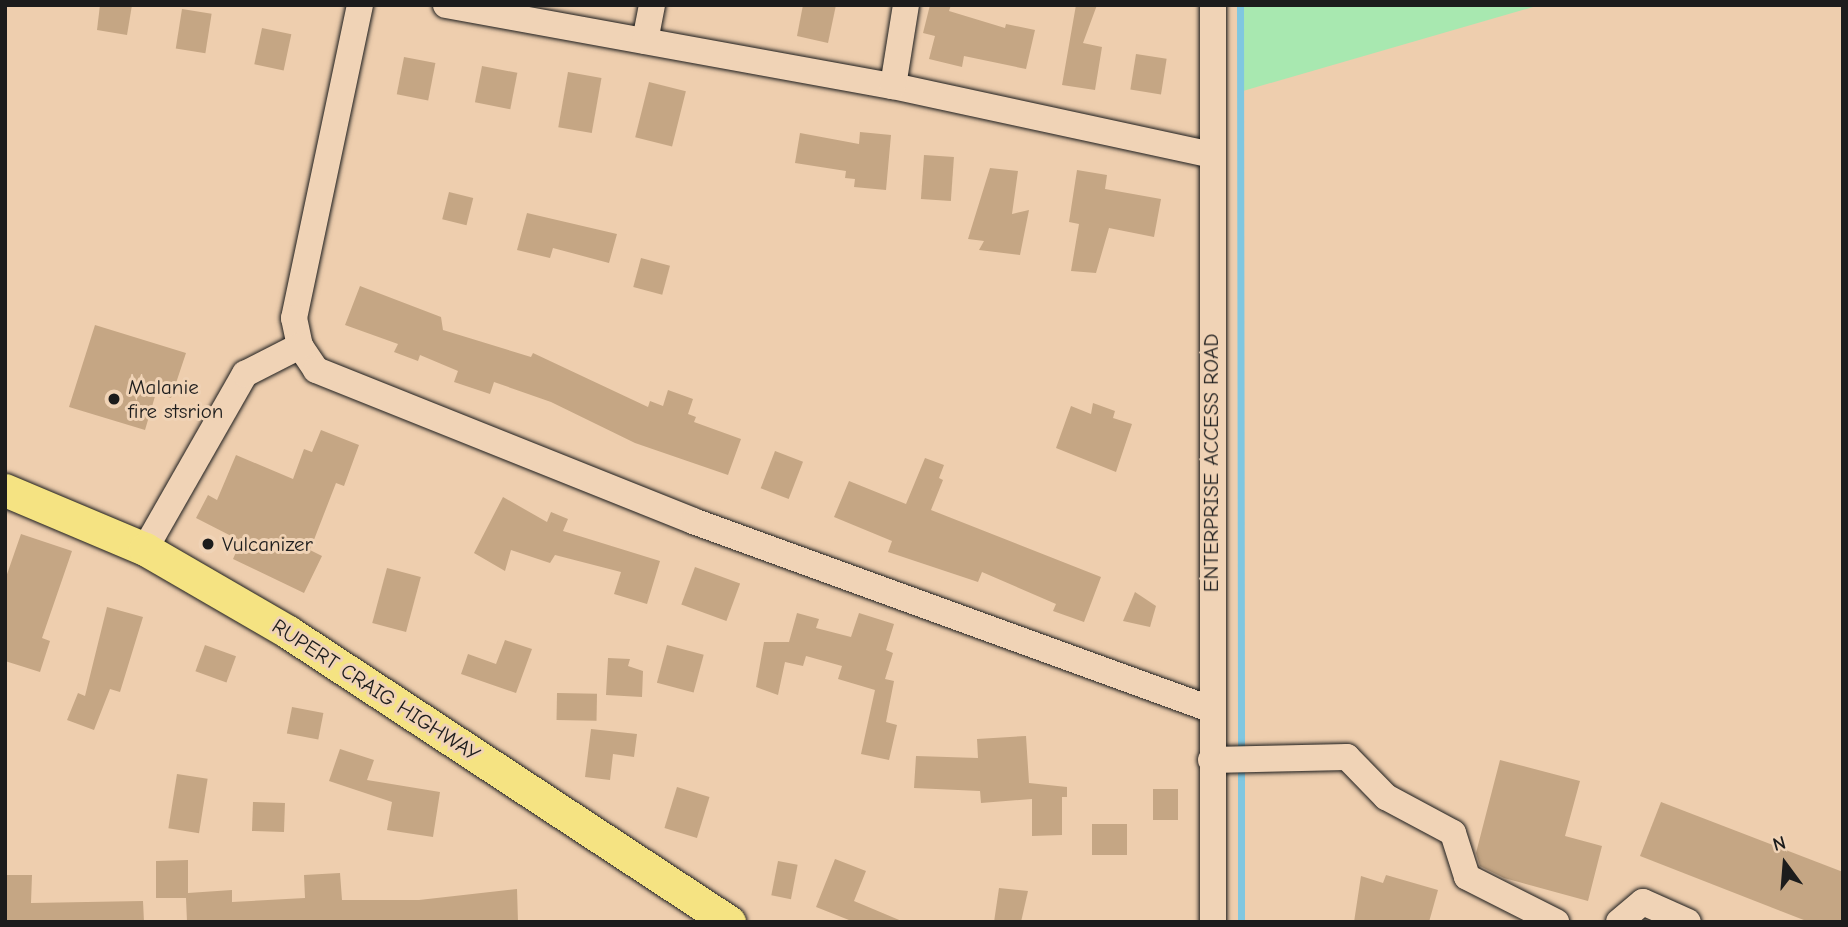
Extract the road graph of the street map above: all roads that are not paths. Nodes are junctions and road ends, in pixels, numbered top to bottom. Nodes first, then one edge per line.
1 (360, 5) edge
2 (446, 5) edge
3 (652, 5) edge
4 (906, 5) edge
5 (1213, 5) edge
6 (645, 41) junction
7 (893, 86) junction
8 (1212, 155) junction
9 (300, 346) junction
10 (5, 490) edge
11 (145, 549) junction
12 (1210, 709) junction
13 (1211, 760) junction
14 (729, 922) edge
15 (1213, 922) edge
16 (1556, 922) edge
17 (1619, 922) edge
18 (1688, 922) edge

1 - 9 street
2 - 6 street
3 - 6 street
4 - 7 street
5 - 8 street, ENTERPRISE ACCESS ROAD
6 - 7 street
7 - 8 street
8 - 12 street, ENTERPRISE ACCESS ROAD
9 - 11 street
9 - 12 street
10 - 11 main road, RUPERT CRAIG HIGHWAY
11 - 14 main road, RUPERT CRAIG HIGHWAY
12 - 13 street, ENTERPRISE ACCESS ROAD
13 - 15 street, ENTERPRISE ACCESS ROAD
13 - 16 street
17 - 18 street

